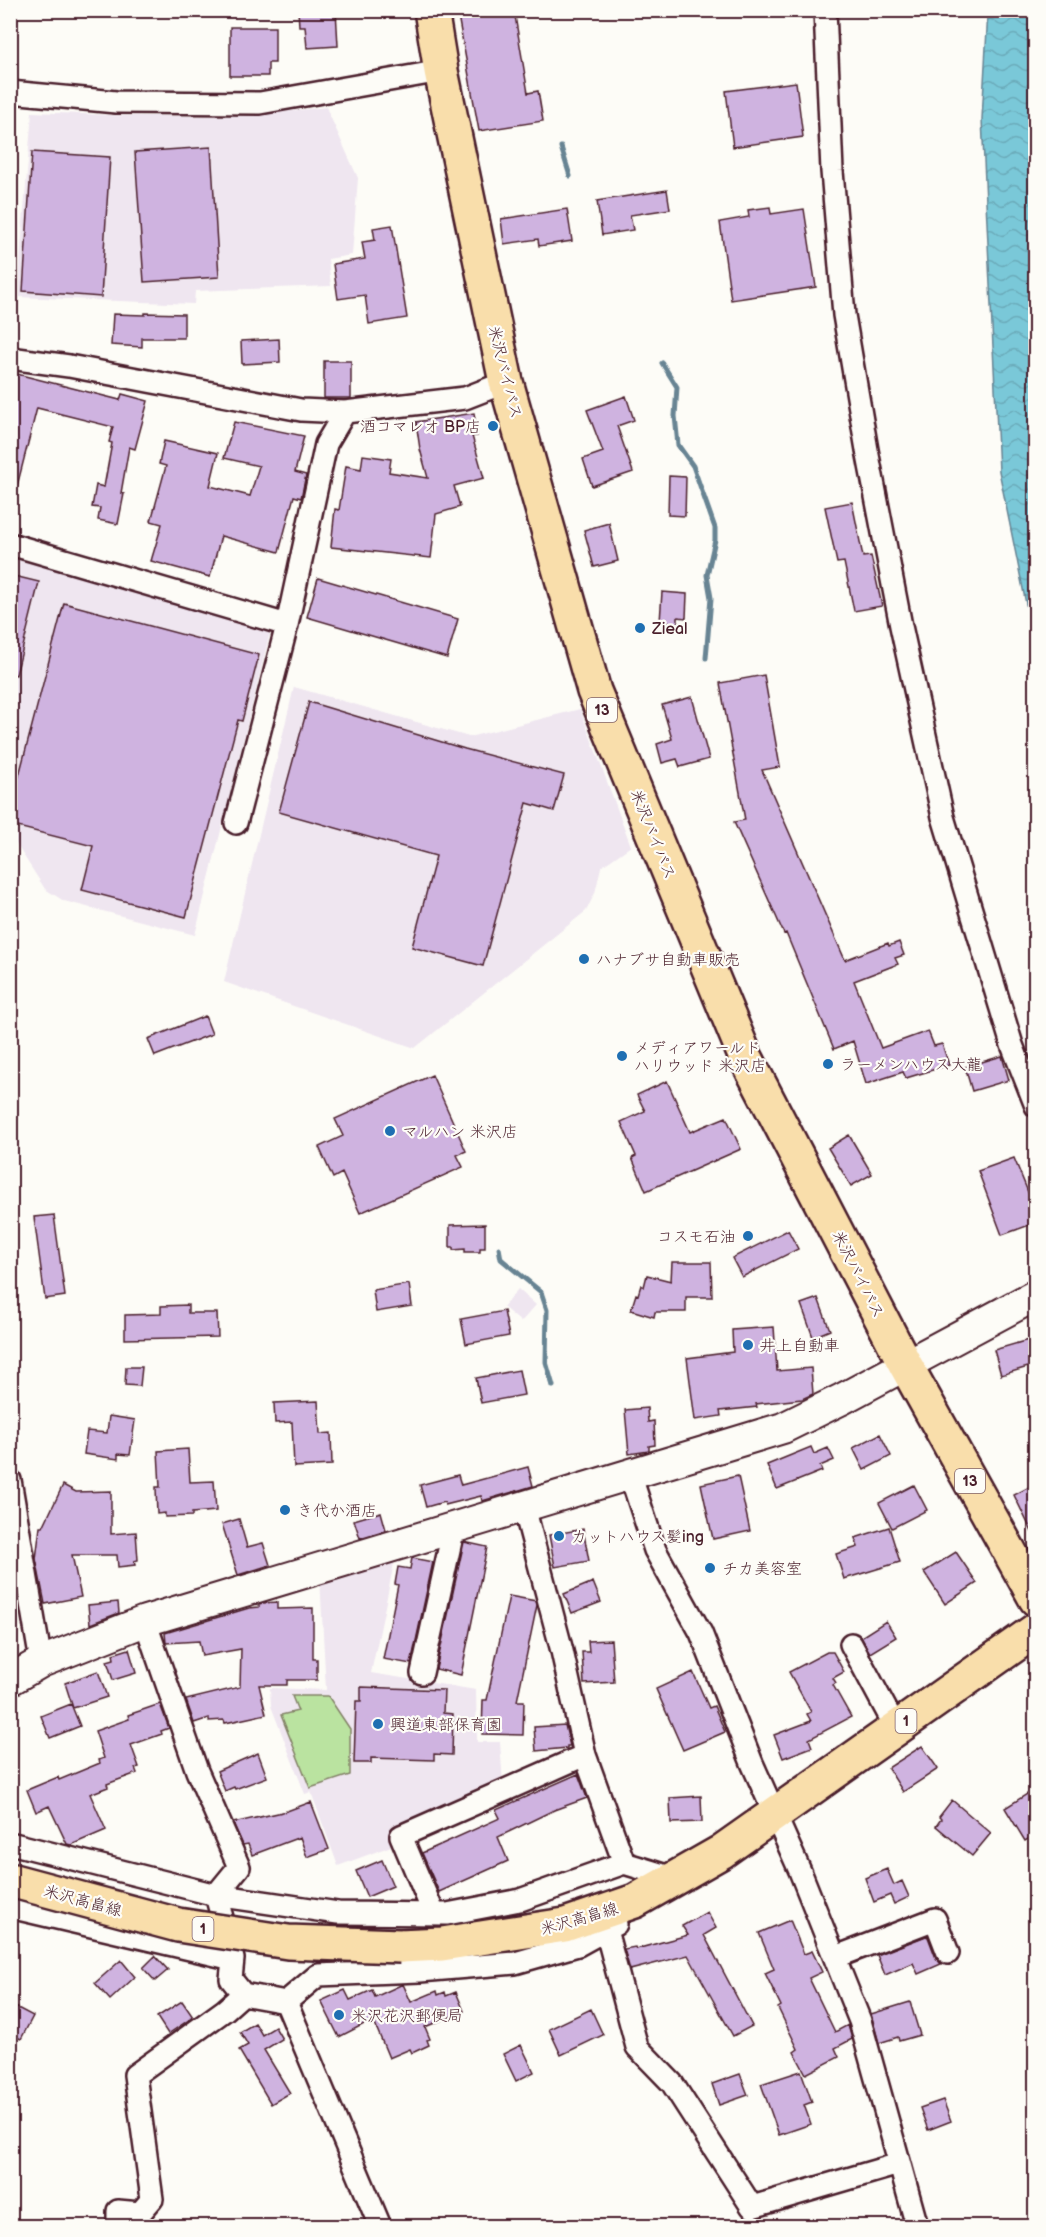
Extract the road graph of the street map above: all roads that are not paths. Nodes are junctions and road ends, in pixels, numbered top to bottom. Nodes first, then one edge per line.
1 (431, 10) edge
2 (825, 10) edge
3 (441, 72) junction
4 (10, 92) edge
5 (10, 358) edge
6 (506, 382) junction
7 (345, 412) junction
8 (10, 544) edge
9 (287, 626) junction
10 (236, 823) dead end
11 (1035, 1106) edge
12 (1035, 1295) edge
13 (905, 1364) junction
14 (630, 1474) junction
15 (10, 1480) edge
16 (524, 1507) junction
17 (454, 1527) junction
18 (1035, 1599) edge
19 (145, 1621) junction
20 (1035, 1630) edge
21 (851, 1644) dead end
22 (41, 1662) junction
23 (422, 1673) dead end
24 (10, 1680) edge
25 (896, 1728) junction
26 (585, 1755) junction
27 (776, 1813) junction
28 (10, 1843) edge
29 (624, 1863) junction
30 (673, 1878) junction
31 (10, 1881) edge
32 (216, 1895) junction
33 (635, 1901) junction
34 (10, 1907) edge
35 (434, 1914) junction
36 (606, 1930) junction
37 (948, 1953) dead end
38 (836, 1957) junction
39 (233, 1959) junction
40 (243, 1994) junction
41 (286, 2002) junction
42 (899, 2164) junction
43 (118, 2226) edge
44 (380, 2226) edge
45 (917, 2226) edge

1 - 3 main road, 米沢バイパス / 13
2 - 11 street
3 - 4 street
3 - 6 main road, 米沢バイパス / 13
5 - 7 street
6 - 7 street
6 - 13 main road, 米沢バイパス / 13
7 - 9 street
8 - 9 street
9 - 10 street
12 - 13 street
13 - 14 street
13 - 18 main road, 米沢バイパス / 13
14 - 16 street
14 - 27 street
15 - 22 street
16 - 17 street
16 - 26 street
17 - 19 street
17 - 23 street
19 - 22 street
19 - 32 street
20 - 25 main road, 米沢高畠線 / 1
21 - 25 street
22 - 24 street
25 - 27 main road, 米沢高畠線 / 1
26 - 29 street
26 - 35 street
27 - 30 main road, 米沢高畠線 / 1
27 - 38 street
28 - 32 street
29 - 30 street
29 - 35 street
30 - 33 main road, 米沢高畠線 / 1
31 - 33 main road, 米沢高畠線 / 1, bridge
32 - 35 street
32 - 39 street
33 - 36 street
34 - 39 street
36 - 41 street
36 - 42 street
37 - 38 street
38 - 42 street
39 - 40 street
40 - 41 street
40 - 43 street
41 - 44 street
42 - 45 street

